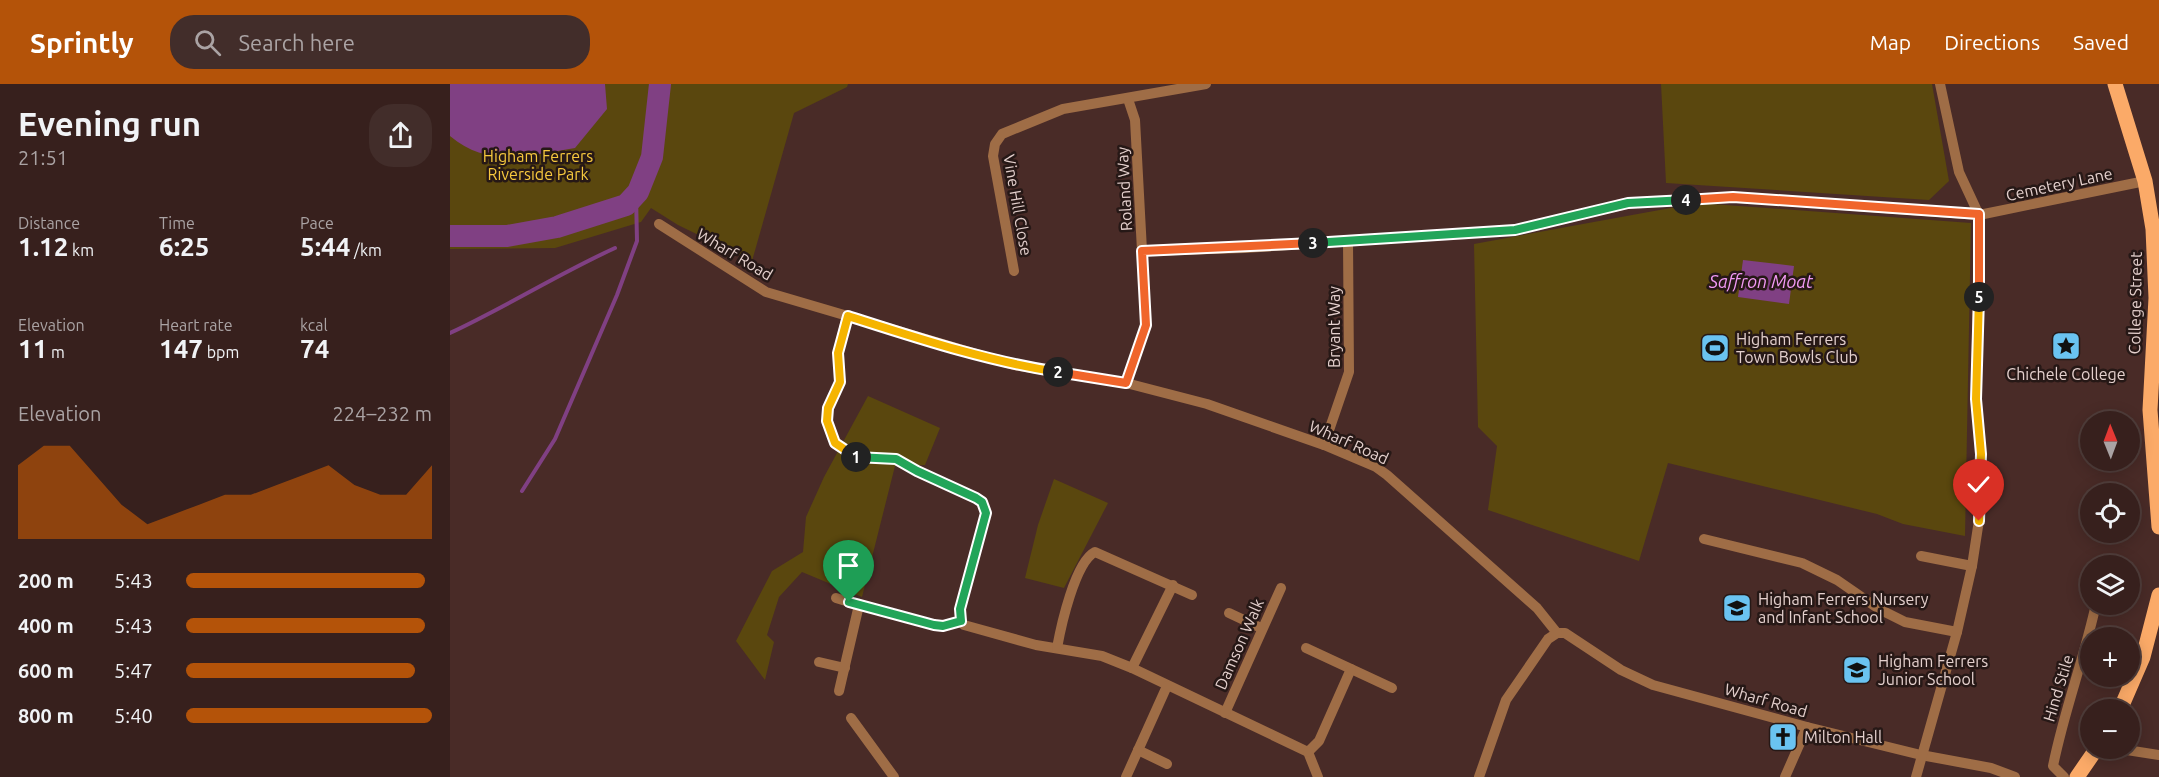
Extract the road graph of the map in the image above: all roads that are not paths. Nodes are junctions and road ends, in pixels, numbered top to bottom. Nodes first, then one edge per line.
1 (1206, 84) edge
2 (1940, 84) edge
3 (2115, 84) edge
4 (1128, 99) junction
5 (2145, 181) junction
6 (1979, 214) junction
7 (659, 224) dead end
8 (1348, 241) junction
9 (1142, 251) junction
10 (1014, 271) dead end
11 (848, 316) junction
12 (1126, 383) junction
13 (1324, 445) junction
14 (2159, 527) edge
15 (1704, 539) dead end
16 (1921, 556) dead end
17 (1972, 566) junction
18 (1173, 585) junction
19 (1281, 588) dead end
20 (1192, 595) dead end
21 (836, 598) dead end
22 (2159, 599) edge
23 (859, 605) junction
24 (1229, 613) dead end
25 (2094, 615) edge
26 (961, 621) junction
27 (1261, 628) junction
28 (1557, 633) junction
29 (1957, 633) junction
30 (1057, 648) junction
31 (1306, 648) dead end
32 (819, 662) dead end
33 (845, 668) junction
34 (1132, 668) junction
35 (1352, 669) junction
36 (1167, 686) junction
37 (1392, 688) dead end
38 (839, 691) dead end
39 (2125, 699) edge
40 (1225, 713) junction
41 (851, 718) dead end
42 (1807, 727) junction
43 (1138, 750) junction
44 (1308, 752) junction
45 (2140, 752) edge
46 (1921, 755) junction
47 (2159, 755) edge
48 (2089, 759) edge
49 (1167, 764) dead end
50 (893, 777) edge
51 (1126, 777) edge
52 (1318, 777) edge
53 (1479, 777) edge
54 (1785, 777) edge
55 (1916, 777) edge
56 (2015, 777) edge
57 (2064, 777) edge
58 (2077, 777) edge

1 - 4 street, Vine Hill Close
2 - 6 street
3 - 5 main road, College Street
4 - 9 street, Roland Way
4 - 10 street, Vine Hill Close
5 - 6 street, Cemetery Lane
5 - 14 main road, College Street
6 - 8 street, Cemetery Lane
6 - 17 street
7 - 11 street, Wharf Road
8 - 9 street, Cemetery Lane
8 - 13 street, Bryant Way
9 - 12 street, Roland Way
11 - 12 street, Wharf Road
11 - 26 street
12 - 13 street, Wharf Road
13 - 28 street, Wharf Road
15 - 29 street
16 - 17 street
17 - 29 street
18 - 20 street
18 - 30 street
18 - 34 street
19 - 27 street, Damson Walk
21 - 23 street
22 - 39 main road
23 - 26 street
23 - 33 street
24 - 27 street
25 - 57 street, Hind Stile
26 - 30 street
27 - 40 street, Damson Walk
28 - 42 street, Wharf Road
28 - 53 street
29 - 46 street
30 - 34 street
31 - 35 street
32 - 33 street
33 - 38 street
34 - 36 street
35 - 37 street
35 - 44 street
36 - 40 street
36 - 43 street
40 - 44 street
41 - 50 street
42 - 46 street, Wharf Road
42 - 54 street
43 - 49 street
43 - 51 street
44 - 52 street
45 - 47 street
46 - 55 street
46 - 56 street, Wharf Road
48 - 58 main road

